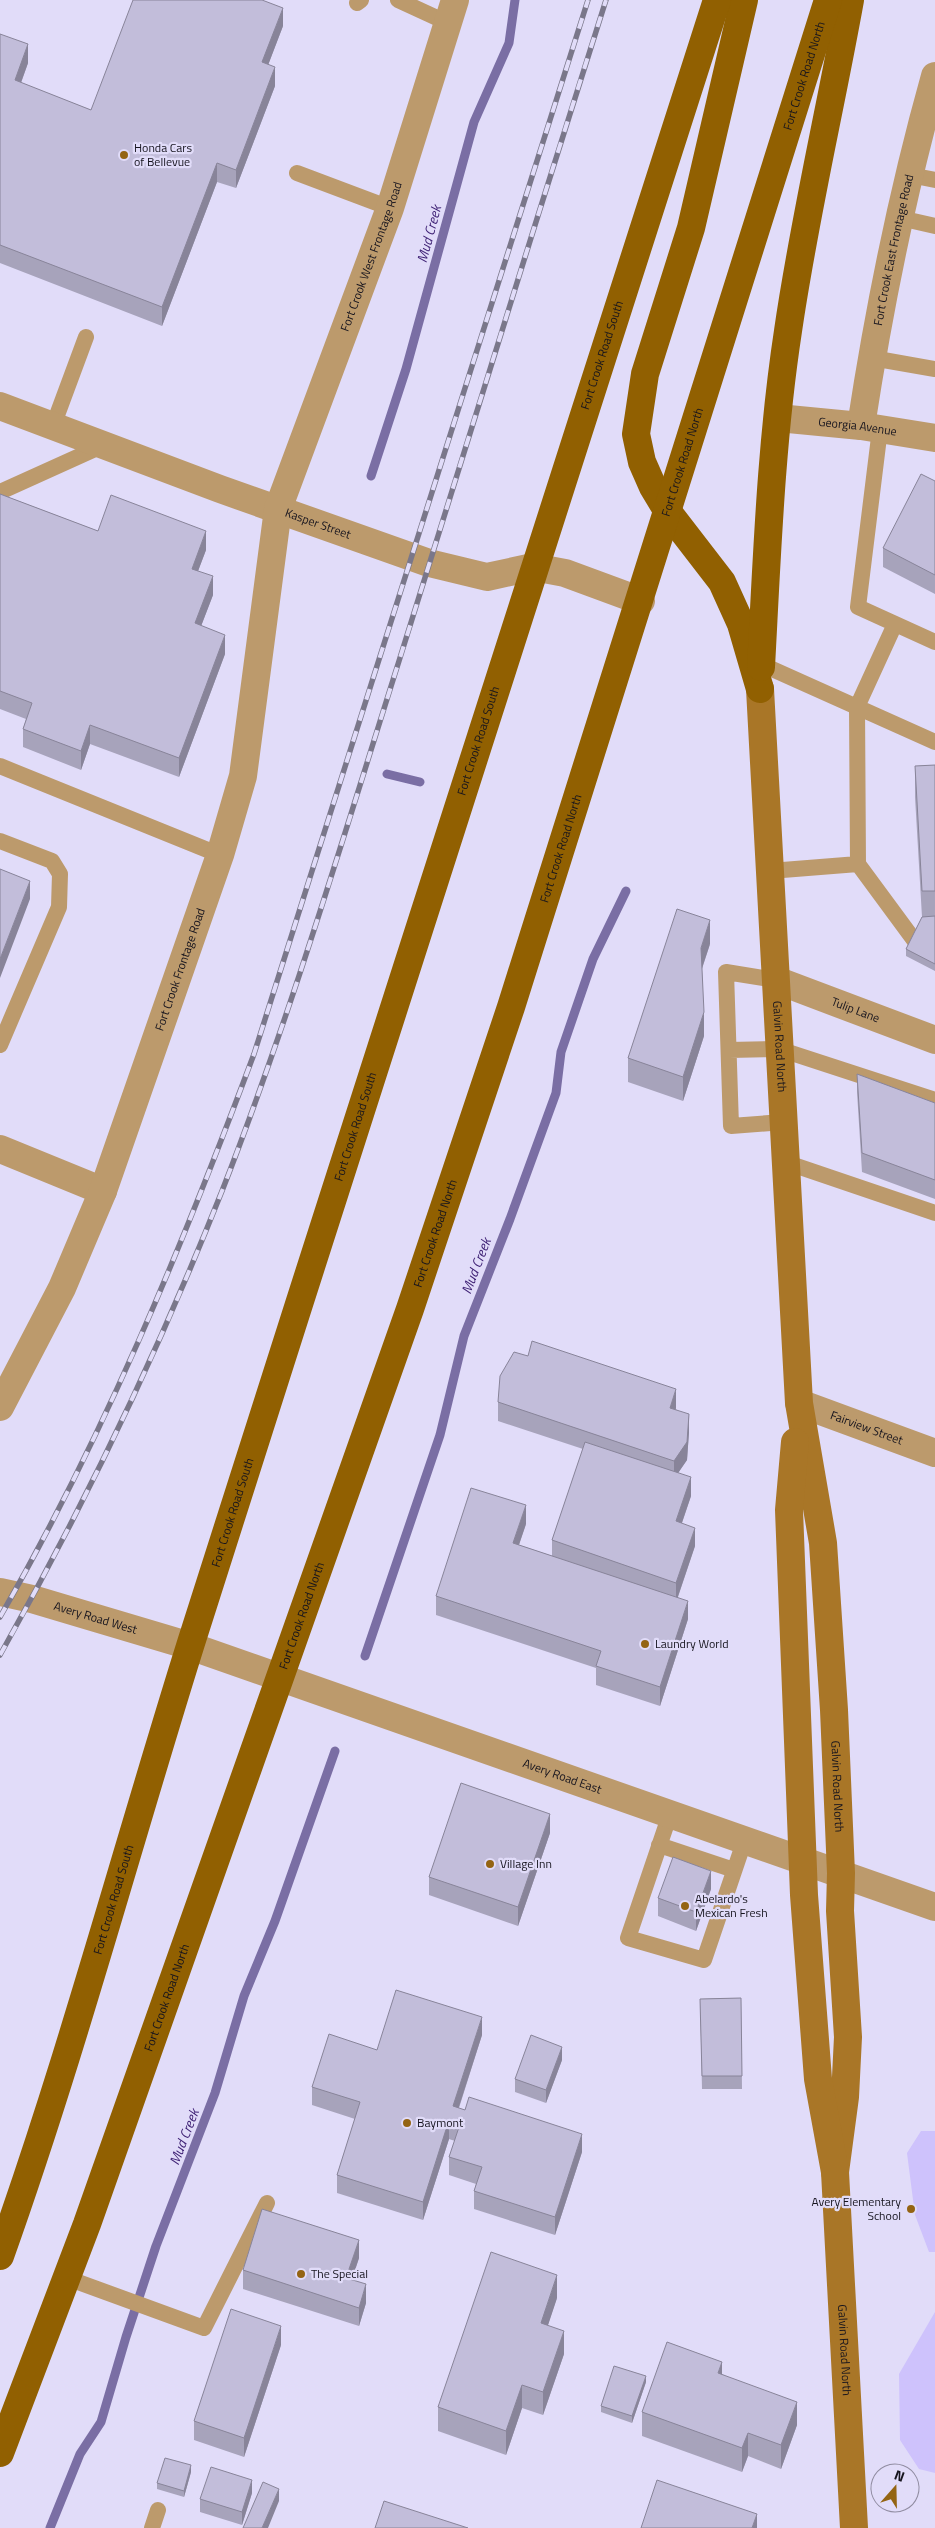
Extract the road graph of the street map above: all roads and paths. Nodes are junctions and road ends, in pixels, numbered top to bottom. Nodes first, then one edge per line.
1 (398, 0) edge
2 (717, 0) edge
3 (744, 0) edge
4 (828, 0) edge
5 (850, 0) edge
6 (451, 11) edge
7 (934, 83) edge
8 (297, 173) dead end
9 (923, 178) edge
10 (390, 208) junction
11 (900, 218) junction
12 (935, 226) edge
13 (86, 338) dead end
14 (872, 358) junction
15 (935, 369) edge
16 (0, 406) edge
17 (778, 418) junction
18 (53, 426) junction
19 (870, 428) junction
20 (935, 438) edge
21 (104, 445) junction
22 (0, 492) edge
23 (278, 509) junction
24 (668, 512) junction
25 (534, 567) junction
26 (641, 601) junction
27 (895, 624) junction
28 (935, 642) edge
29 (760, 676) junction
30 (856, 707) junction
31 (935, 742) edge
32 (1, 768) edge
33 (0, 841) edge
34 (220, 855) junction
35 (858, 864) junction
36 (770, 871) junction
37 (914, 940) edge
38 (776, 980) junction
39 (935, 1040) edge
40 (0, 1045) edge
41 (779, 1049) junction
42 (729, 1050) junction
43 (935, 1100) edge
44 (783, 1122) junction
45 (0, 1149) edge
46 (785, 1162) junction
47 (104, 1191) junction
48 (935, 1213) edge
49 (799, 1403) junction
50 (0, 1407) edge
51 (935, 1453) edge
52 (0, 1592) edge
53 (190, 1646) junction
54 (279, 1677) junction
55 (670, 1814) junction
56 (744, 1839) junction
57 (659, 1845) junction
58 (803, 1860) junction
59 (734, 1870) junction
60 (841, 1873) junction
61 (935, 1907) edge
62 (836, 2172) junction
63 (267, 2203) dead end
64 (0, 2256) edge
65 (67, 2278) junction
66 (0, 2452) edge
67 (158, 2510) dead end
68 (152, 2528) edge
69 (854, 2528) edge

1 - 6 lane
2 - 25 main road, Fort Crook Road South
3 - 24 main road
4 - 24 main road, Fort Crook Road North
5 - 17 main road
6 - 10 street, Fort Crook West Frontage Road
7 - 9 street, Fort Crook East Frontage Road
8 - 10 lane
9 - 11 street, Fort Crook East Frontage Road
10 - 23 street, Fort Crook West Frontage Road
11 - 12 lane
11 - 14 street, Fort Crook East Frontage Road
13 - 18 lane
14 - 15 lane
14 - 19 street, Fort Crook East Frontage Road
16 - 18 street, Kasper Street
17 - 19 street, Georgia Avenue
17 - 29 main road
18 - 21 street, Kasper Street
19 - 20 street, Georgia Avenue
19 - 27 lane
21 - 22 lane
21 - 23 street, Kasper Street
23 - 25 street, Kasper Street
23 - 34 street, Fort Crook Frontage Road
24 - 26 main road, Fort Crook Road North
24 - 29 main road
25 - 26 street, Kasper Street
25 - 53 main road, Fort Crook Road South
26 - 54 main road, Fort Crook Road North
27 - 28 lane
27 - 30 lane
29 - 30 lane
29 - 36 main road, Galvin Road North
30 - 31 lane
30 - 35 lane
32 - 34 lane
33 - 40 lane
34 - 47 street, Fort Crook Frontage Road
35 - 36 lane
35 - 37 lane
36 - 38 main road, Galvin Road North
38 - 39 street, Tulip Lane
38 - 41 main road, Galvin Road North
38 - 42 lane
41 - 42 lane
41 - 43 lane
41 - 44 main road, Galvin Road North
42 - 44 lane
44 - 46 main road, Galvin Road North
45 - 47 street
46 - 48 lane
46 - 49 main road, Galvin Road North
47 - 50 street, Fort Crook Frontage Road
49 - 51 street, Fairview Street
49 - 58 main road, Galvin Road North
49 - 60 main road, Galvin Road North
52 - 53 street, Avery Road West
53 - 54 street, Avery Road East
53 - 64 main road, Fort Crook Road South
54 - 55 street, Avery Road East
54 - 65 main road, Fort Crook Road North
55 - 56 street, Avery Road East
55 - 57 lane
56 - 58 street, Avery Road East
56 - 59 lane
57 - 59 lane
57 - 59 lane
58 - 60 street, Avery Road East
58 - 62 main road, Galvin Road North
60 - 61 street, Avery Road East
60 - 62 main road, Galvin Road North
62 - 69 main road, Galvin Road North
63 - 65 lane
65 - 66 main road, Fort Crook Road North
67 - 68 lane

